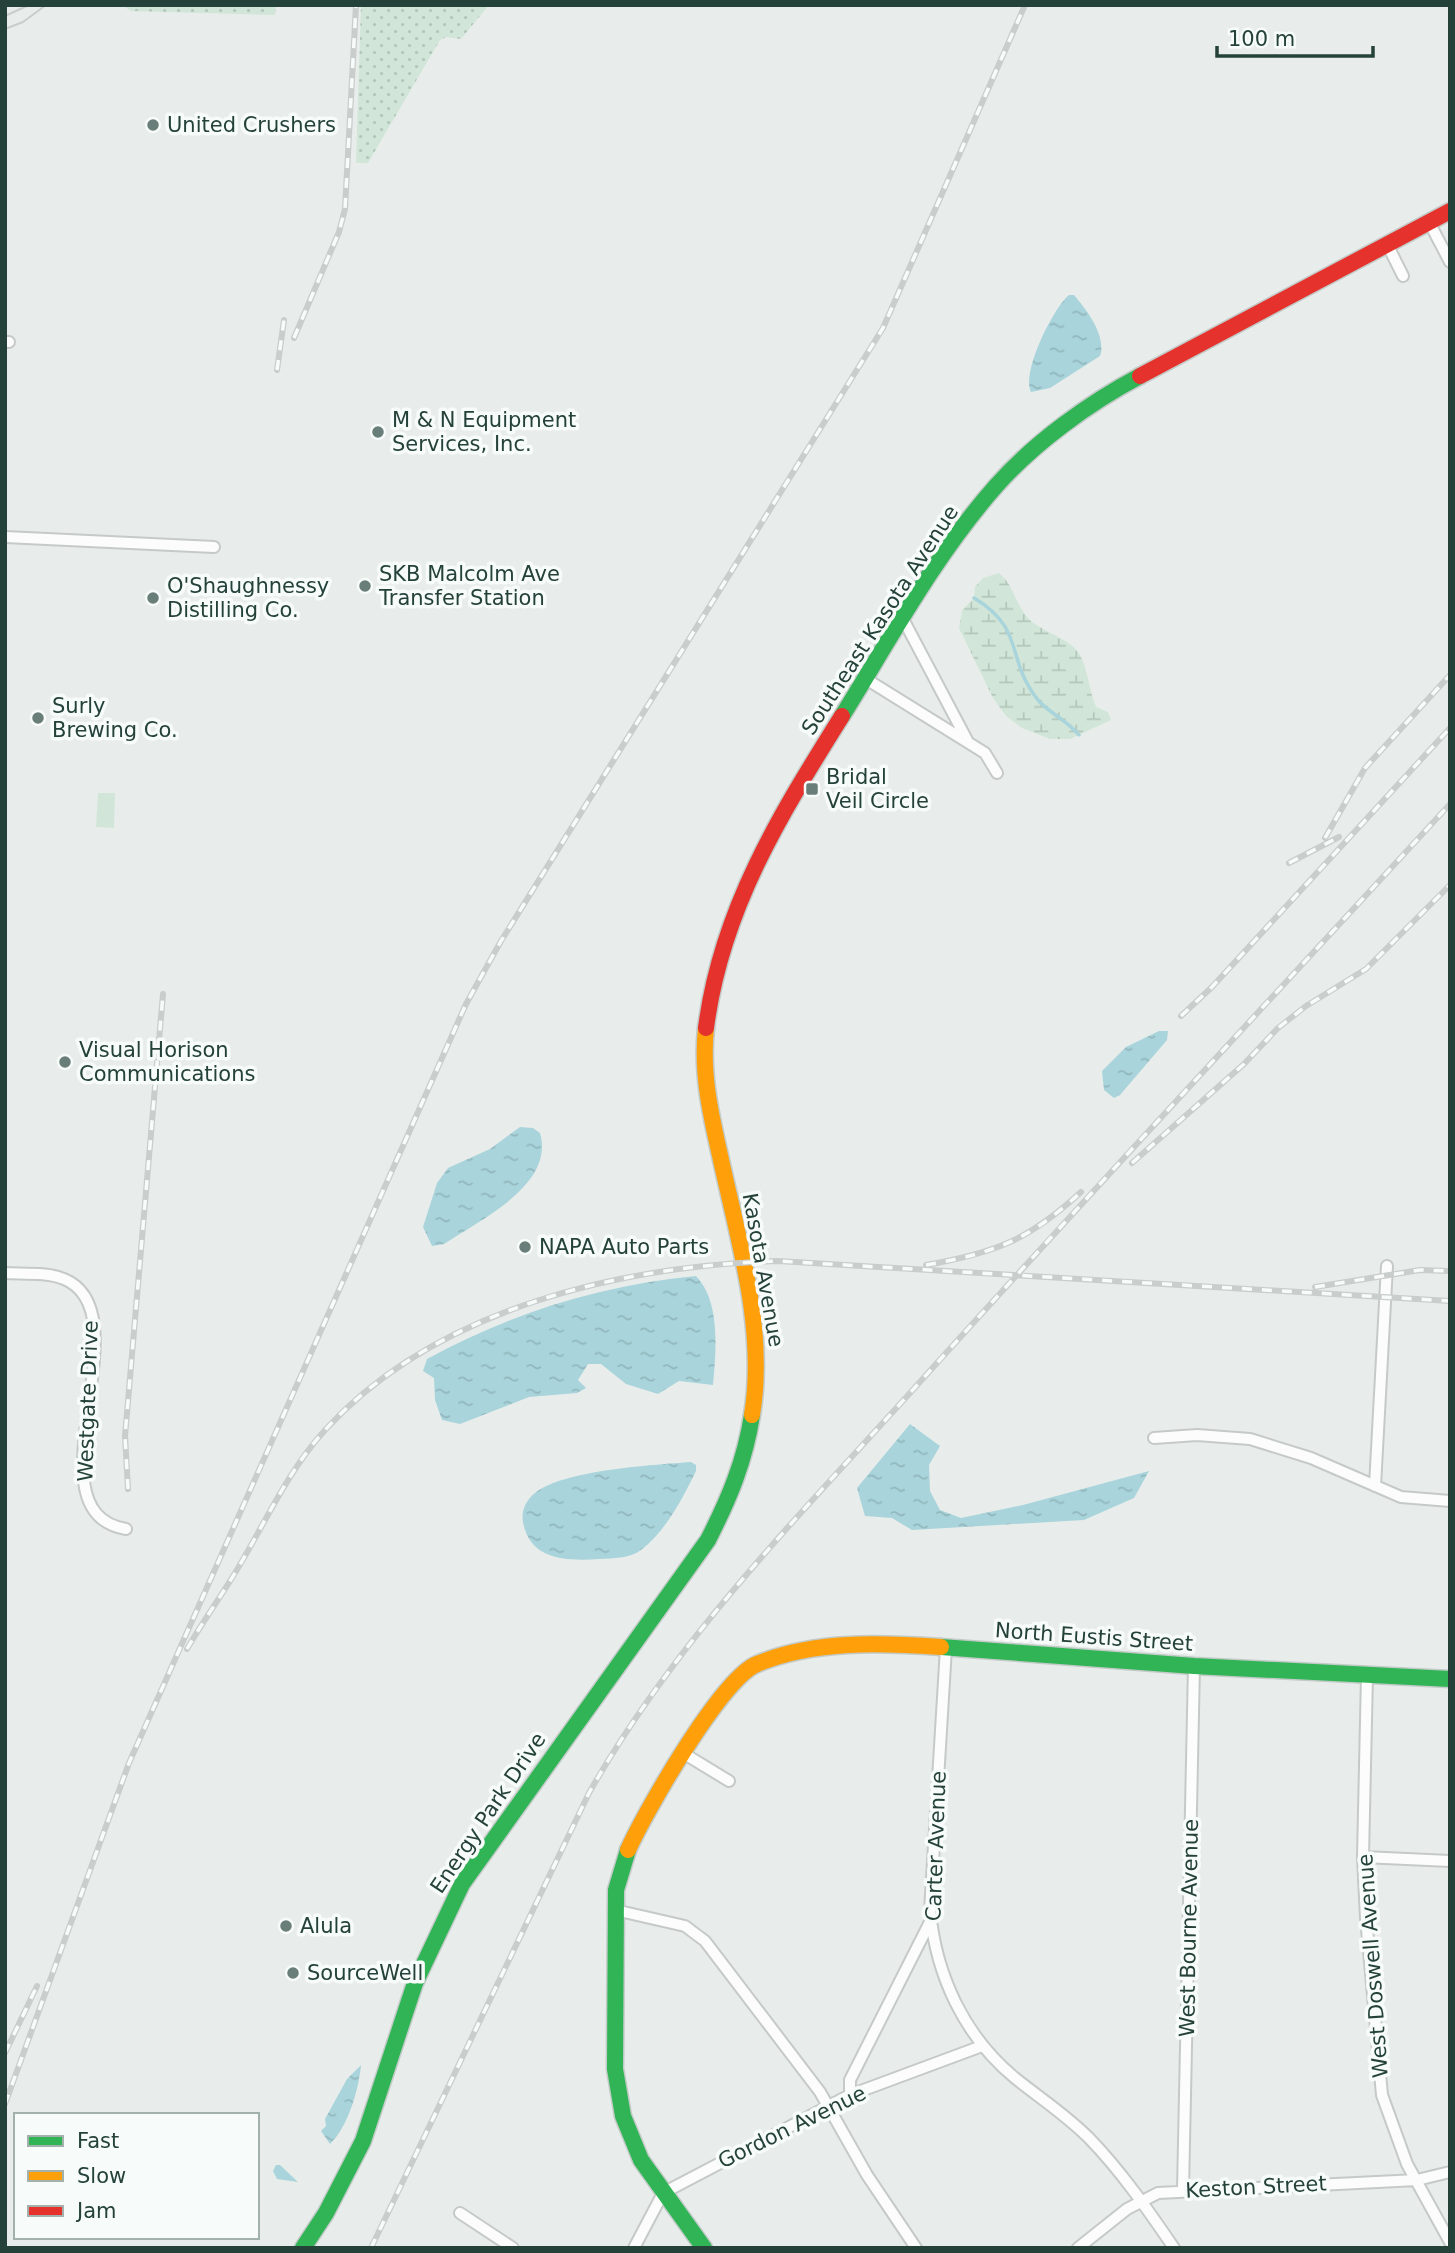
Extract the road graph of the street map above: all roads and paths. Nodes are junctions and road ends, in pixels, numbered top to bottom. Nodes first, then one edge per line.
1 (1450, 211) edge
2 (1429, 222) junction
3 (1387, 244) junction
4 (1450, 262) edge
5 (1403, 276) dead end
6 (5, 537) edge
7 (214, 547) dead end
8 (903, 619) junction
9 (866, 679) junction
10 (967, 740) junction
11 (997, 772) dead end
12 (710, 998) joint
13 (1387, 1266) dead end
14 (5, 1273) edge
15 (1154, 1438) dead end
16 (1375, 1486) junction
17 (1450, 1501) edge
18 (126, 1529) dead end
19 (659, 1611) joint
20 (946, 1648) junction
21 (1194, 1666) junction
22 (1367, 1675) junction
23 (1450, 1679) edge
24 (683, 1754) junction
25 (729, 1781) dead end
26 (1363, 1857) junction
27 (1450, 1861) edge
28 (615, 1910) junction
29 (931, 1920) junction
30 (982, 2046) junction
31 (850, 2095) junction
32 (829, 2105) junction
33 (1450, 2172) edge
34 (1417, 2180) junction
35 (1183, 2190) junction
36 (663, 2193) junction
37 (1140, 2202) junction
38 (460, 2213) dead end
39 (909, 2235) junction
40 (1450, 2242) edge
41 (303, 2248) edge
42 (513, 2248) edge
43 (634, 2248) edge
44 (704, 2248) edge
45 (916, 2248) edge
46 (925, 2248) edge
47 (1077, 2248) edge
48 (1174, 2248) edge

1 - 2 street, Southeast Kasota Avenue
2 - 3 street, Southeast Kasota Avenue
2 - 4 street
3 - 5 street
3 - 8 street, Southeast Kasota Avenue
6 - 7 street
8 - 9 street, Southeast Kasota Avenue
8 - 10 street
9 - 10 street
9 - 12 street, Southeast Kasota Avenue
10 - 11 street
12 - 19 street, Kasota Avenue
13 - 16 street
14 - 18 street, Westgate Drive
15 - 16 street
16 - 17 street
19 - 41 street, Energy Park Drive
20 - 21 street, North Eustis Street
20 - 24 street, North Eustis Street
20 - 29 street, Carter Avenue
21 - 22 street, North Eustis Street
21 - 35 street, West Bourne Avenue
22 - 23 street, North Eustis Street
22 - 26 street, West Doswell Avenue
24 - 25 street
24 - 28 street
26 - 27 street
26 - 34 street, West Doswell Avenue
28 - 32 street
28 - 36 street
29 - 30 street, Carter Avenue
29 - 31 street
30 - 31 street, Gordon Avenue
30 - 37 street, Carter Avenue
31 - 32 street, Gordon Avenue
32 - 36 street, Gordon Avenue
32 - 39 street
33 - 34 street, Keston Street
34 - 35 street, Keston Street
34 - 40 street, West Doswell Avenue
35 - 37 street, Keston Street
36 - 43 street
36 - 44 street
37 - 47 street, Keston Street
37 - 48 street, Carter Avenue
38 - 42 street
39 - 45 street
39 - 46 street

